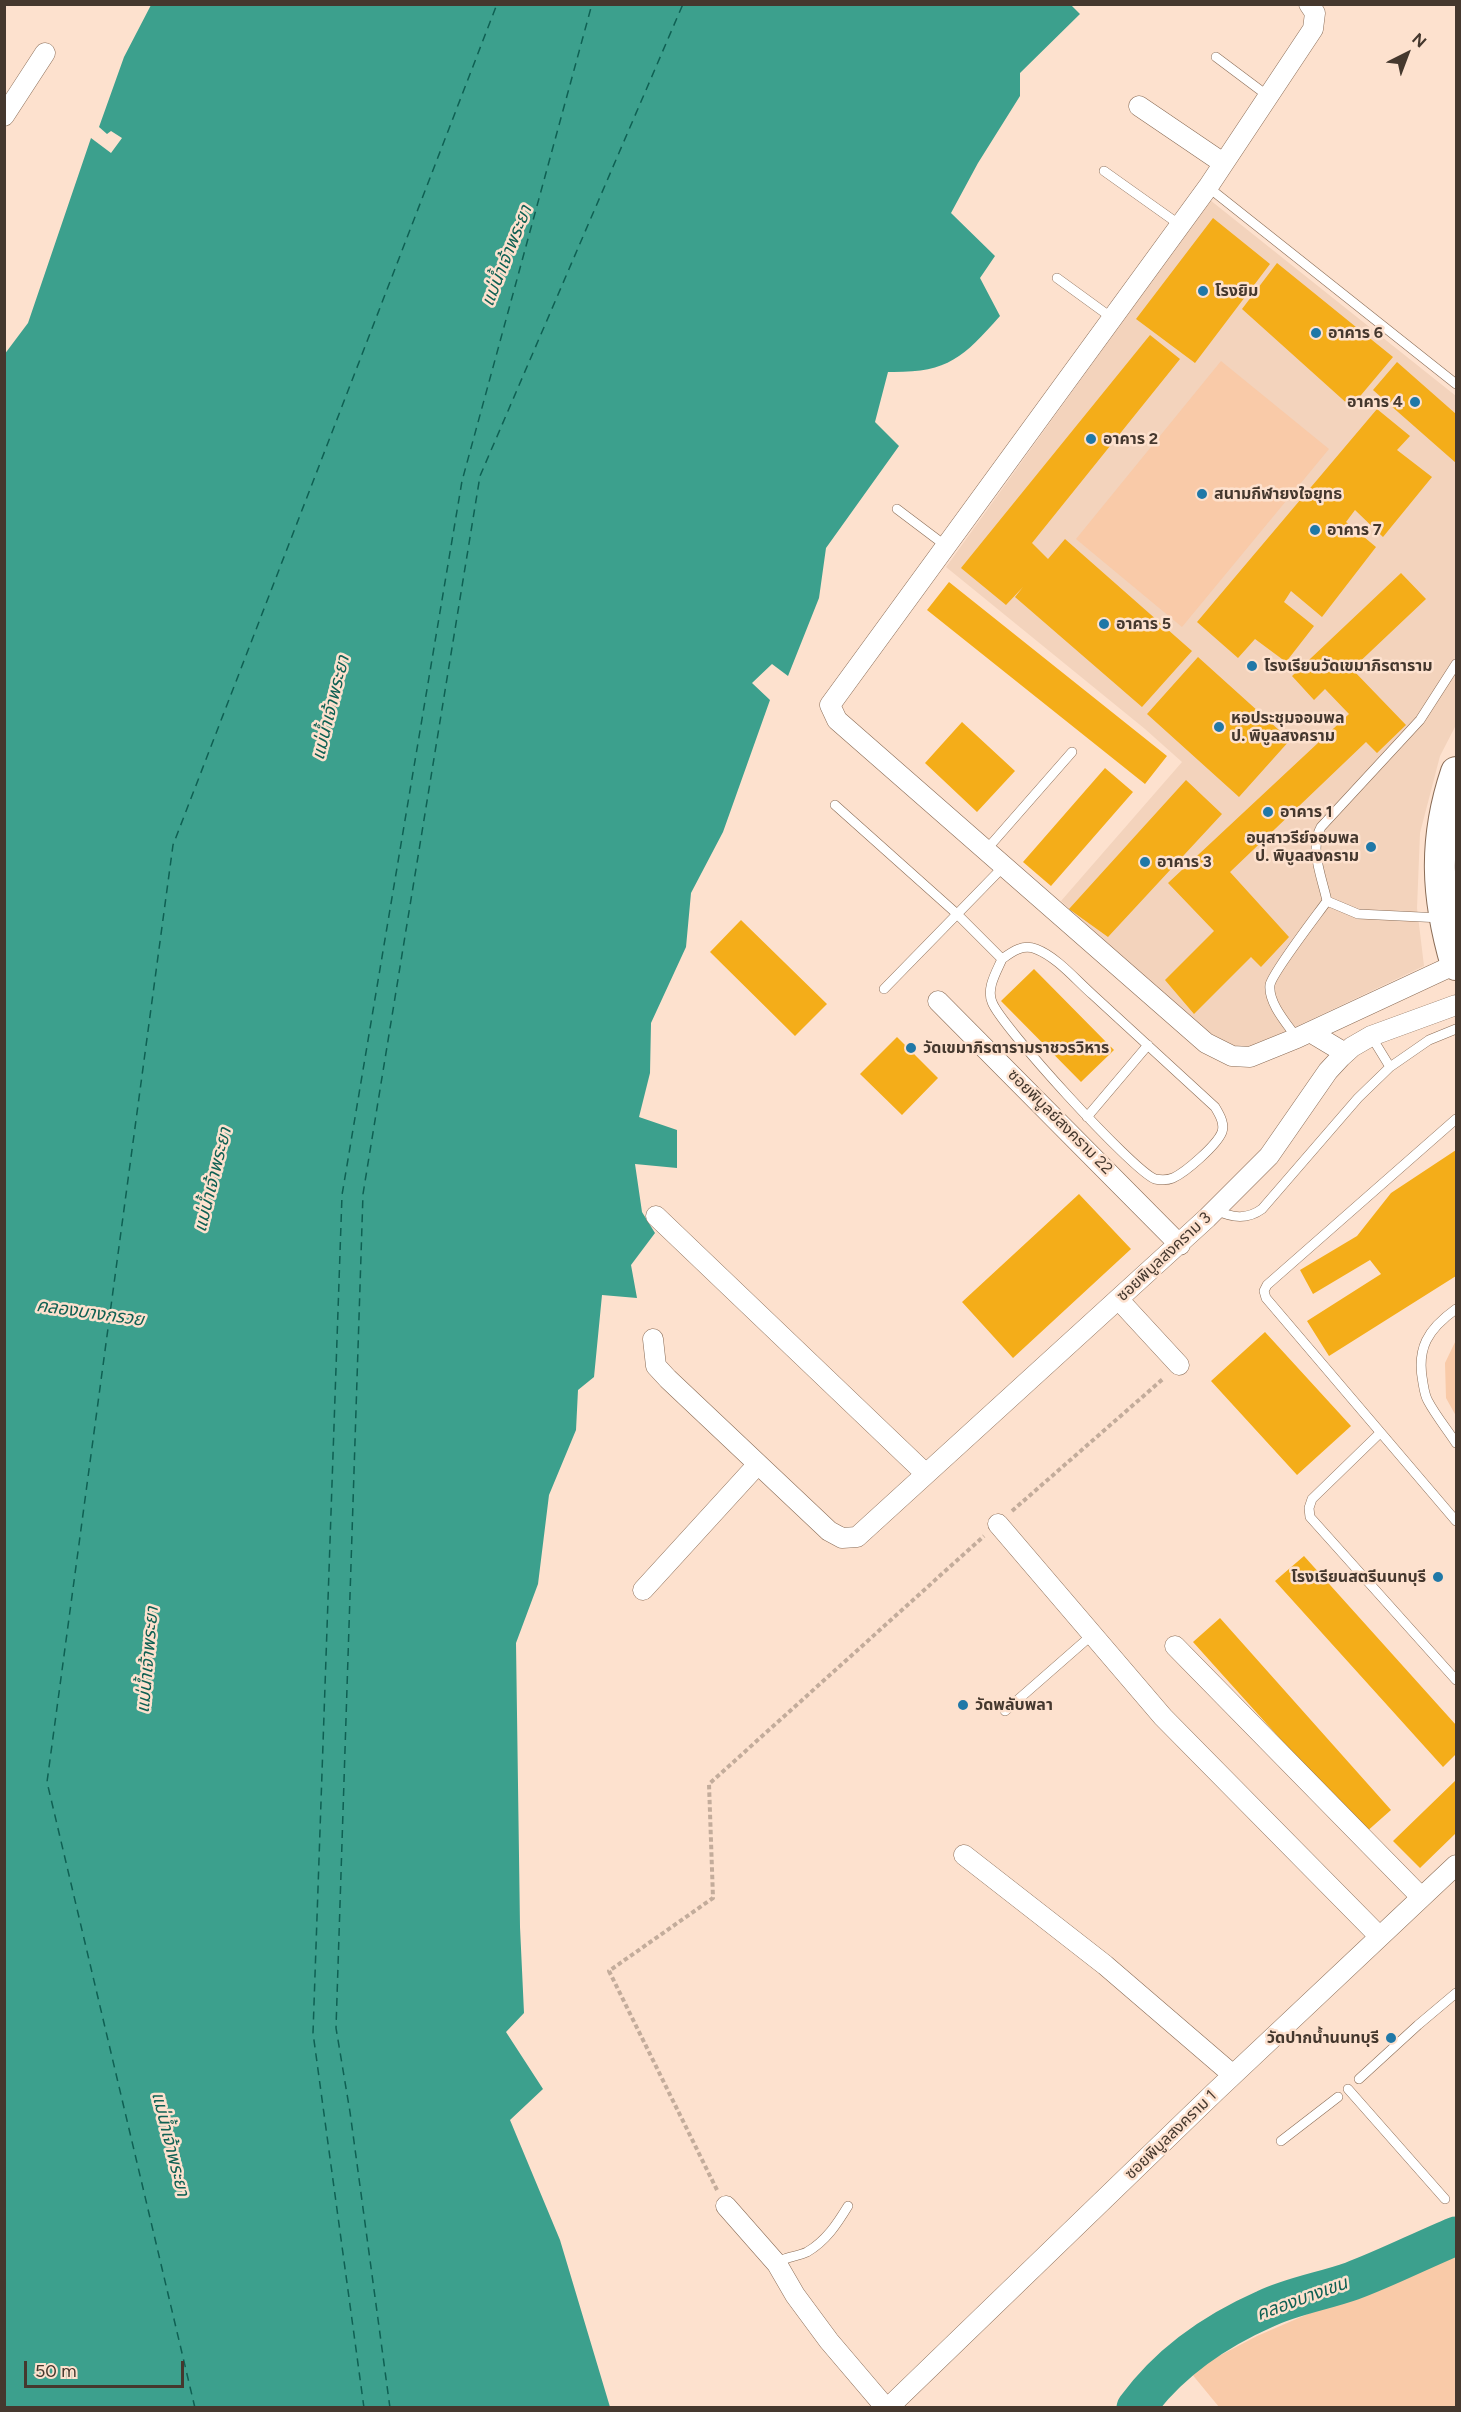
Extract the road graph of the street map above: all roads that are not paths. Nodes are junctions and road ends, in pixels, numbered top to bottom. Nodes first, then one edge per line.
1 (1311, 5) edge
2 (45, 53) dead end
3 (1216, 57) dead end
4 (1268, 96) junction
5 (1139, 106) dead end
6 (4, 116) edge
7 (1223, 163) junction
8 (1104, 171) dead end
9 (1208, 187) junction
10 (1180, 225) junction
11 (1057, 278) dead end
12 (1113, 318) junction
13 (1456, 384) edge
14 (897, 509) dead end
15 (946, 546) junction
16 (1456, 664) edge
17 (1072, 752) dead end
18 (1456, 772) edge
19 (835, 805) dead end
20 (987, 849) junction
21 (1005, 865) junction
22 (1327, 901) junction
23 (957, 914) junction
24 (1444, 918) junction
25 (1002, 959) junction
26 (1456, 964) edge
27 (884, 989) dead end
28 (938, 1002) dead end
29 (1456, 1005) edge
30 (1456, 1029) edge
31 (1303, 1035) junction
32 (1371, 1036) junction
33 (1148, 1045) junction
34 (1345, 1053) junction
35 (1390, 1067) junction
36 (1087, 1116) junction
37 (1456, 1119) edge
38 (1216, 1209) junction
39 (656, 1216) dead end
40 (1180, 1245) junction
41 (1119, 1300) junction
42 (1456, 1309) edge
43 (654, 1339) dead end
44 (1179, 1365) road end
45 (1380, 1432) junction
46 (1456, 1443) edge
47 (758, 1464) junction
48 (926, 1474) junction
49 (1456, 1521) edge
50 (998, 1524) road end
51 (643, 1590) dead end
52 (1093, 1634) junction
53 (1175, 1646) dead end
54 (1456, 1680) edge
55 (1005, 1711) dead end
56 (964, 1855) dead end
57 (1456, 1865) edge
58 (1421, 1897) junction
59 (1379, 1936) junction
60 (1456, 1993) edge
61 (1233, 2075) junction
62 (1359, 2079) dead end
63 (1348, 2089) dead end
64 (1338, 2097) dead end
65 (1281, 2141) dead end
66 (1445, 2199) dead end
67 (726, 2206) road end
68 (848, 2206) dead end
69 (777, 2264) junction
70 (887, 2408) edge

1 - 4 street
2 - 6 street
3 - 4 lane
4 - 7 street
5 - 7 street
7 - 9 street
8 - 10 lane
9 - 10 street
9 - 13 lane
10 - 12 street
11 - 12 lane
12 - 15 street
14 - 15 lane
15 - 20 street
16 - 22 lane
17 - 20 lane
18 - 24 main road
19 - 23 lane
20 - 21 street
21 - 23 lane
21 - 31 street
22 - 24 lane
22 - 31 lane
23 - 25 lane
23 - 27 lane
24 - 26 main road
25 - 33 lane
25 - 36 lane
26 - 31 street
28 - 40 street, ซอยพิบูลย์สงคราม 22
29 - 32 street, ซอยพิบูลสงคราม 3
30 - 35 lane
31 - 34 street
32 - 34 street, ซอยพิบูลสงคราม 3
32 - 35 lane
33 - 36 lane
33 - 36 lane
34 - 38 street, ซอยพิบูลสงคราม 3
35 - 38 lane
37 - 45 lane
38 - 40 street, ซอยพิบูลสงคราม 3
39 - 48 street
40 - 41 street, ซอยพิบูลสงคราม 3
41 - 44 street
41 - 48 street, ซอยพิบูลสงคราม 3
42 - 46 lane
43 - 47 street, ซอยพิบูลสงคราม 3
45 - 49 lane
45 - 54 lane
47 - 48 street, ซอยพิบูลสงคราม 3
47 - 51 street
50 - 52 street
52 - 55 lane
52 - 59 street
53 - 58 street
56 - 61 street
57 - 58 street, ซอยพิบูลสงคราม 1
58 - 59 street, ซอยพิบูลสงคราม 1
59 - 61 street, ซอยพิบูลสงคราม 1
60 - 62 lane
61 - 70 street, ซอยพิบูลสงคราม 1
63 - 66 lane
64 - 65 lane
67 - 69 street
68 - 69 lane
69 - 70 street

